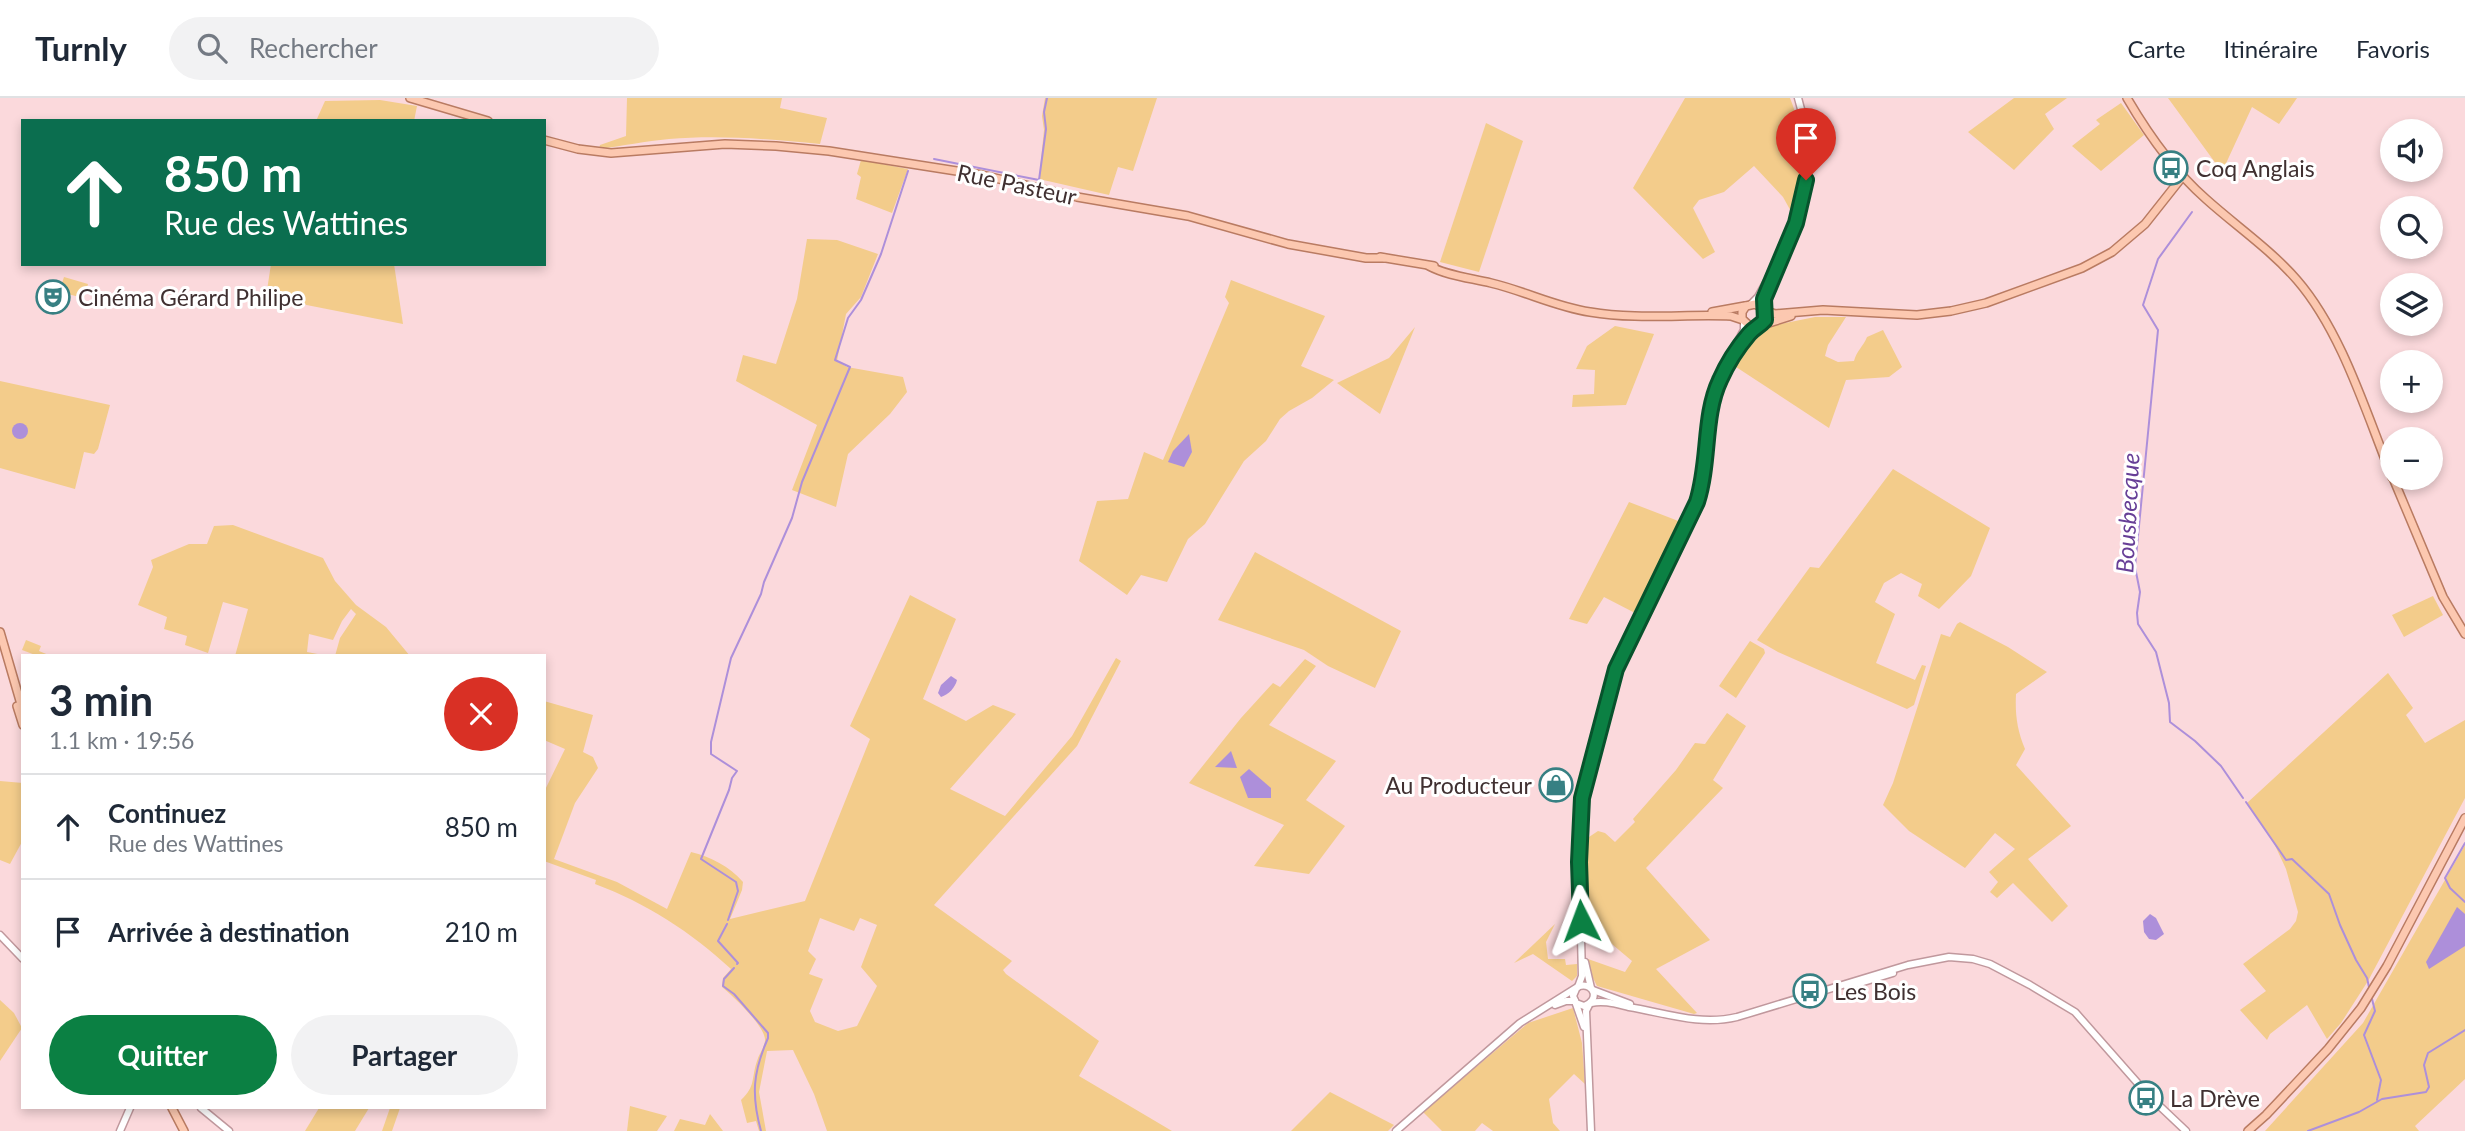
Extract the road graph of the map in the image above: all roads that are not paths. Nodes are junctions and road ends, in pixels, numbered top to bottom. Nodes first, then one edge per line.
1 (411, 98) edge
2 (1798, 98) edge
3 (2127, 98) edge
4 (483, 119) edge
5 (546, 140) edge
6 (2185, 178) junction
7 (1777, 265) junction
8 (1749, 305) junction
9 (1764, 309) junction
10 (1812, 311) junction
11 (1687, 315) junction
12 (1743, 322) junction
13 (1758, 326) junction
14 (1719, 381) junction
15 (2380, 446) edge
16 (2398, 490) edge
17 (0, 632) edge
18 (2465, 634) edge
19 (1, 645) edge
20 (9, 668) junction
21 (21, 705) edge
22 (21, 717) edge
23 (2465, 818) edge
24 (0, 935) edge
25 (1582, 942) junction
26 (21, 957) edge
27 (1577, 988) junction
28 (1592, 989) junction
29 (1575, 1002) junction
30 (1590, 1004) junction
31 (1652, 1011) junction
32 (1533, 1014) junction
33 (1588, 1050) junction
34 (131, 1109) edge
35 (173, 1109) edge
36 (202, 1109) edge
37 (2266, 1115) junction
38 (120, 1131) edge
39 (184, 1131) edge
40 (229, 1131) edge
41 (1396, 1131) edge
42 (1591, 1131) edge
43 (2185, 1131) edge
44 (2248, 1131) edge
45 (2254, 1131) edge

1 - 4 main road
2 - 7 street
3 - 6 main road
5 - 11 main road, Rue Pasteur
6 - 10 main road
6 - 15 main road
7 - 8 street
7 - 9 street
8 - 9 main road
8 - 11 main road, Rue Pasteur
8 - 12 main road
9 - 10 main road
9 - 13 main road
10 - 13 main road
11 - 12 main road, Rue Pasteur
12 - 13 main road
12 - 14 street
13 - 14 street
14 - 25 street
16 - 18 main road
17 - 19 main road
19 - 20 main road
20 - 21 main road
20 - 22 main road
23 - 37 main road
24 - 26 street
25 - 27 street
25 - 28 street
27 - 28 street
27 - 29 street
27 - 32 street
28 - 30 street
28 - 31 street
29 - 30 street
29 - 32 street
29 - 33 street
30 - 31 street
30 - 33 street
31 - 43 street
32 - 41 street
33 - 42 street
34 - 38 street
35 - 39 main road
36 - 40 street
37 - 44 main road
37 - 45 main road

